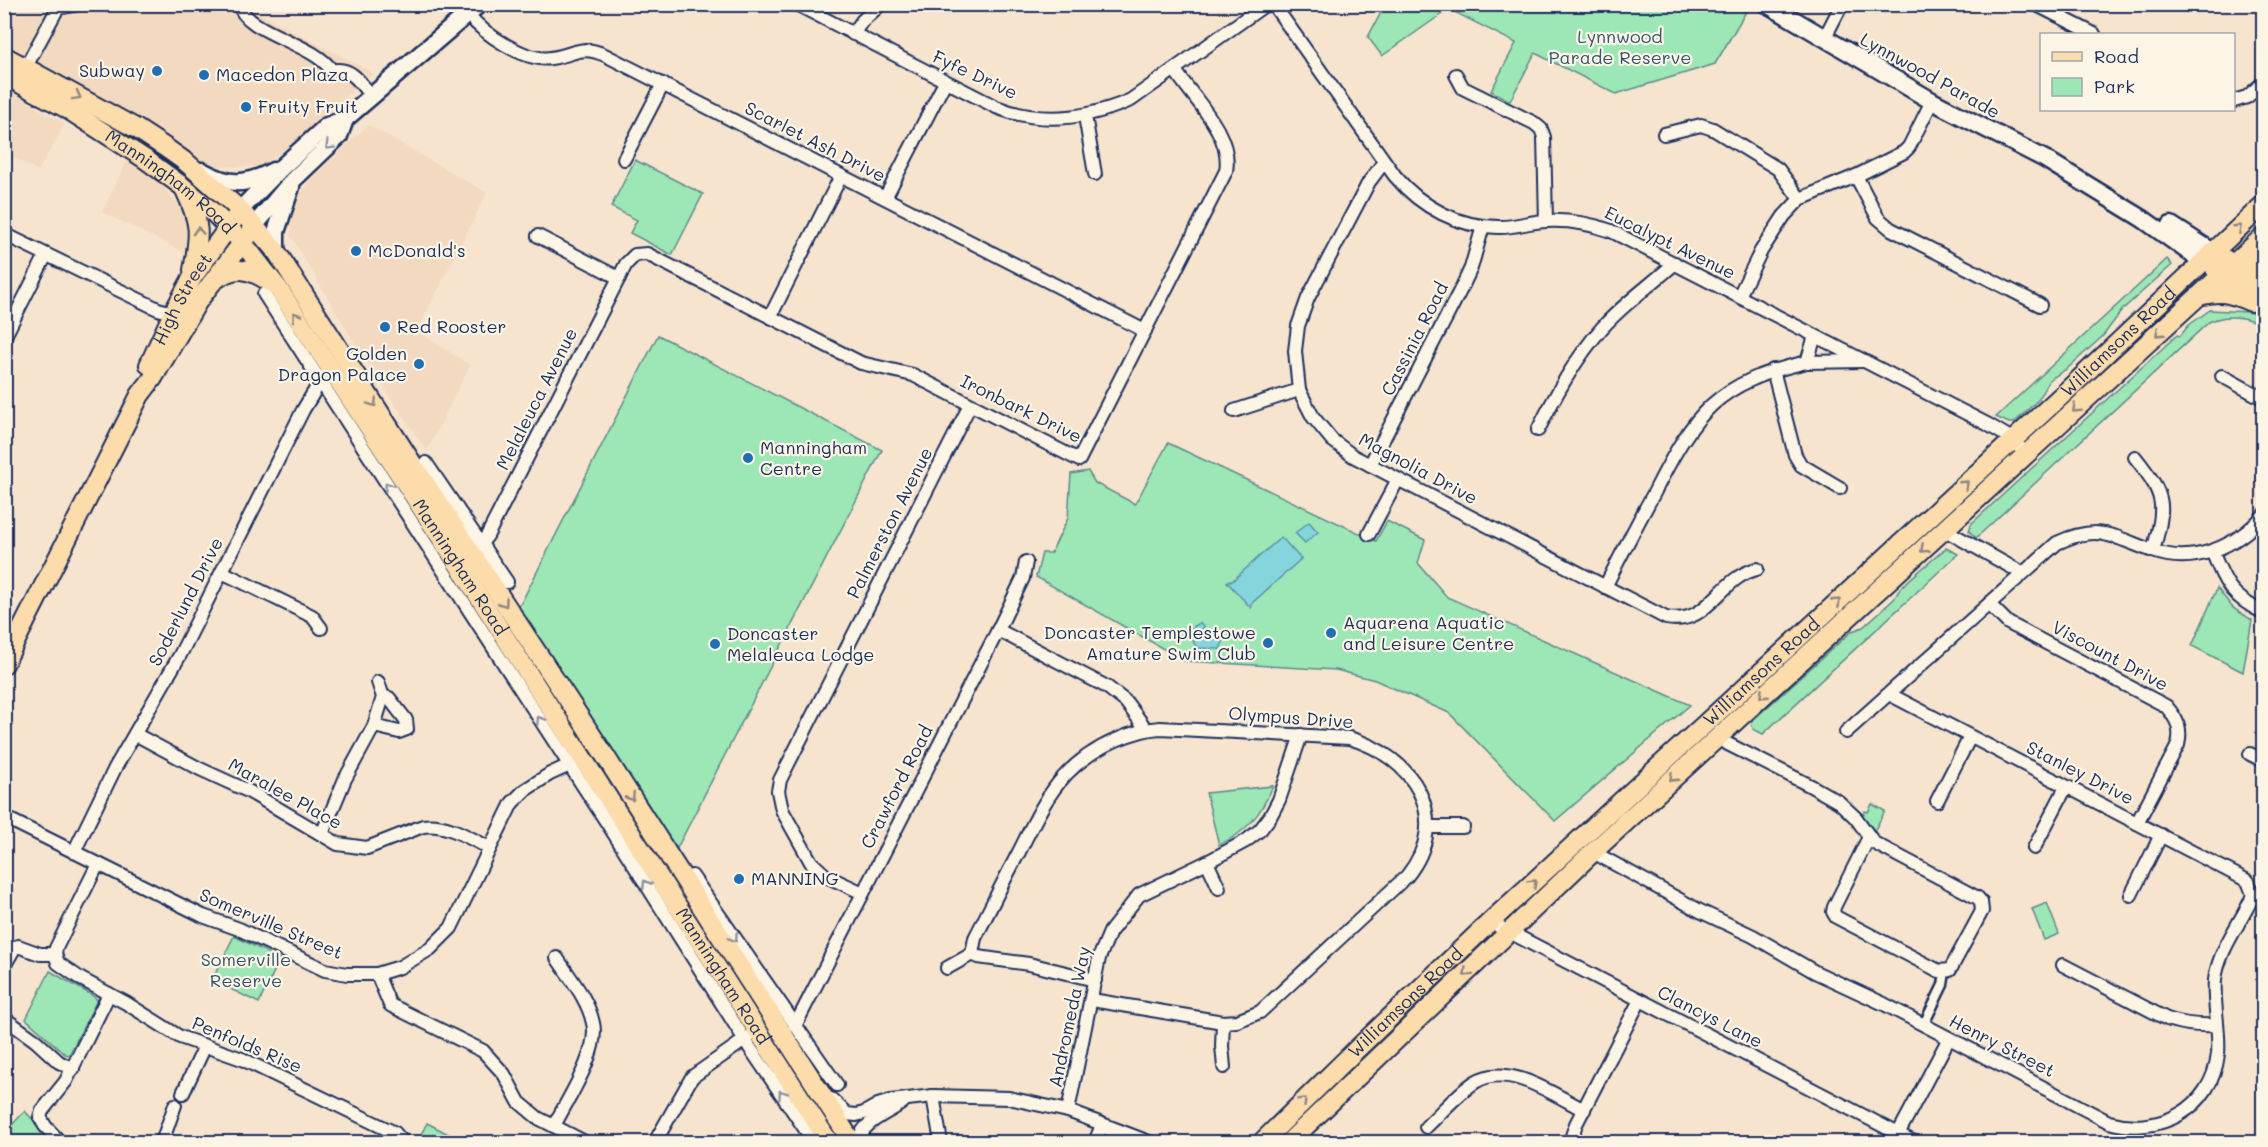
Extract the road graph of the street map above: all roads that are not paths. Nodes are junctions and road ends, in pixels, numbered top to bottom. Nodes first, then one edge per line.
1 (80, 4) edge
2 (796, 4) edge
3 (881, 4) edge
4 (1266, 4) edge
5 (1273, 4) edge
6 (1767, 4) edge
7 (1842, 4) edge
8 (2035, 4) edge
9 (59, 6) edge
10 (240, 7) edge
11 (474, 9) edge
12 (2092, 33) edge
13 (853, 34) junction
14 (1824, 39) junction
15 (4, 56) edge
16 (1175, 70) junction
17 (16, 75) edge
18 (1456, 75) dead end
19 (945, 82) junction
20 (2264, 82) edge
21 (663, 84) junction
22 (371, 97) junction
23 (1932, 101) junction
24 (2235, 101) edge
25 (1085, 116) junction
26 (345, 119) junction
27 (1664, 134) dead end
28 (624, 159) dead end
29 (1384, 162) junction
30 (187, 163) junction
31 (282, 167) junction
32 (1095, 174) dead end
33 (841, 176) junction
34 (1856, 176) junction
35 (293, 180) junction
36 (183, 186) junction
37 (885, 198) junction
38 (1800, 199) junction
39 (2264, 204) edge
40 (240, 210) junction
41 (1546, 220) junction
42 (254, 226) junction
43 (1484, 226) junction
44 (228, 228) junction
45 (4, 234) edge
46 (538, 236) dead end
47 (2264, 236) edge
48 (243, 243) junction
49 (2264, 248) edge
50 (276, 251) junction
51 (647, 254) joint
52 (46, 255) junction
53 (2208, 257) junction
54 (1675, 263) junction
55 (2228, 270) junction
56 (192, 278) junction
57 (620, 278) junction
58 (212, 282) junction
59 (2261, 283) edge
60 (271, 291) junction
61 (1739, 296) junction
62 (2199, 296) junction
63 (2264, 301) edge
64 (2040, 305) dead end
65 (2264, 307) edge
66 (173, 313) junction
67 (770, 317) junction
68 (1145, 331) junction
69 (1815, 336) junction
70 (4, 338) edge
71 (1864, 360) junction
72 (1807, 362) junction
73 (1773, 370) junction
74 (326, 375) junction
75 (2222, 376) dead end
76 (1299, 390) junction
77 (140, 395) junction
78 (2264, 399) edge
79 (970, 405) junction
80 (1234, 411) dead end
81 (1538, 430) dead end
82 (2012, 441) junction
83 (2028, 455) junction
84 (2134, 458) dead end
85 (426, 463) dead end
86 (1370, 465) junction
87 (1397, 481) junction
88 (1840, 488) dead end
89 (2264, 515) edge
90 (1946, 530) junction
91 (1369, 534) dead end
92 (2153, 551) junction
93 (2212, 551) junction
94 (470, 554) junction
95 (1026, 562) dead end
96 (1757, 569) dead end
97 (222, 572) junction
98 (2022, 573) junction
99 (507, 582) dead end
100 (1605, 587) junction
101 (1989, 604) junction
102 (2264, 613) edge
103 (321, 628) dead end
104 (998, 630) junction
105 (7, 655) edge
106 (378, 682) dead end
107 (1889, 694) junction
108 (384, 697) junction
109 (374, 726) junction
110 (1701, 727) junction
111 (1146, 729) junction
112 (1846, 732) dead end
113 (135, 734) junction
114 (1301, 735) junction
115 (1970, 737) junction
116 (1716, 738) junction
117 (596, 742) junction
118 (2250, 754) dead end
119 (573, 757) junction
120 (2264, 761) edge
121 (2066, 787) junction
122 (1937, 801) dead end
123 (4, 817) edge
124 (2137, 823) junction
125 (1429, 827) junction
126 (1463, 827) dead end
127 (322, 834) junction
128 (2161, 835) junction
129 (1869, 837) junction
130 (489, 848) junction
131 (2034, 848) dead end
132 (74, 852) junction
133 (1593, 852) junction
134 (1207, 862) junction
135 (98, 864) junction
136 (2252, 887) joint
137 (1219, 888) dead end
138 (862, 893) junction
139 (2130, 895) dead end
140 (1490, 922) junction
141 (1509, 932) junction
142 (55, 954) junction
143 (972, 954) junction
144 (557, 958) dead end
145 (2063, 965) dead end
146 (4, 966) edge
147 (947, 968) dead end
148 (1946, 972) junction
149 (377, 974) junction
150 (1095, 980) junction
151 (109, 994) junction
152 (1092, 1000) junction
153 (1640, 1000) junction
154 (4, 1018) edge
155 (1223, 1022) junction
156 (2217, 1025) junction
157 (786, 1026) junction
158 (1923, 1026) junction
159 (751, 1036) junction
160 (804, 1039) junction
161 (1948, 1040) junction
162 (205, 1046) junction
163 (798, 1058) junction
164 (1224, 1067) dead end
165 (73, 1069) junction
166 (810, 1077) junction
167 (837, 1085) dead end
168 (183, 1093) dead end
169 (933, 1096) junction
170 (906, 1100) junction
171 (175, 1105) dead end
172 (1584, 1110) junction
173 (1068, 1111) junction
174 (840, 1124) junction
175 (554, 1126) junction
176 (1105, 1126) junction
177 (1426, 1127) dead end
178 (1898, 1134) junction
179 (1299, 1136) edge
180 (822, 1140) edge
181 (403, 1141) edge
182 (60, 1143) edge
183 (162, 1143) edge
184 (585, 1143) edge
185 (655, 1143) edge
186 (852, 1143) edge
187 (858, 1143) edge
188 (941, 1143) edge
189 (1095, 1143) edge
190 (1124, 1143) edge
191 (1149, 1143) edge
192 (1262, 1143) edge
193 (1289, 1143) edge
194 (1570, 1143) edge
195 (1914, 1143) edge

1 - 9 street
2 - 13 street, Fyfe Drive
3 - 13 street
4 - 16 street, Fyfe Drive
5 - 29 street, Eucalypt Avenue
6 - 14 main road, Lynnwood Parade
7 - 14 street
8 - 12 street
9 - 17 street
10 - 22 street
11 - 21 street, Scarlet Ash Drive
11 - 22 main road, High Street
13 - 19 street, Fyfe Drive
14 - 23 main road, Lynnwood Parade
15 - 17 main road, Manningham Road
16 - 25 street, Fyfe Drive
16 - 68 street, Ironbark Drive
17 -> 30 main road, Manningham Road
17 - 36 main road, Manningham Road
18 - 41 street
19 - 25 street, Fyfe Drive
19 - 37 street
20 - 24 street
21 - 28 street
21 - 33 street, Scarlet Ash Drive
22 - 26 main road, High Street
23 - 34 street
23 - 53 main road, Lynnwood Parade
25 - 32 street
26 - 31 main road, High Street
26 -> 35 main road, High Street
27 - 38 street
29 - 43 street, Eucalypt Avenue
29 - 76 street, Magnolia Drive
30 - 31 main road
30 - 40 main road, Manningham Road
31 - 40 main road, High Street
33 - 37 street, Scarlet Ash Drive
33 - 67 street
34 - 38 street
34 - 64 street
35 - 42 main road, High Street
35 - 50 main road
36 - 44 main road, Manningham Road
56 -> 36 main road
37 - 68 street, Scarlet Ash Drive
38 - 61 street
53 -> 39 main road, Williamsons Road
40 - 42 main road, Manningham Road
40 - 44 main road, High Street
41 - 43 street, Eucalypt Avenue
41 - 54 street, Eucalypt Avenue
42 - 48 main road, High Street
42 - 50 main road, Manningham Road
43 - 86 street, Cassinia Road
44 - 48 main road, Manningham Road
44 - 56 main road, High Street
45 - 52 street
46 - 57 street
47 - 55 main road, Williamsons Road
48 - 58 main road, High Street
48 - 60 main road, Manningham Road
49 - 59 main road
50 -> 94 main road, Manningham Road
51 - 57 street, Melaleuca Avenue
51 - 67 street, Ironbark Drive
52 - 66 street
52 - 70 street
53 - 55 main road
53 - 82 main road, Williamsons Road
54 - 61 street, Eucalypt Avenue
54 - 81 street
55 - 59 main road
55 - 62 main road, Williamsons Road
55 - 63 main road
56 - 66 main road, High Street
57 - 94 street, Melaleuca Avenue
58 - 60 main road
58 - 77 main road, High Street
60 - 74 main road, Manningham Road
61 - 69 street, Eucalypt Avenue
62 - 65 main road
62 -> 83 main road, Williamsons Road
66 - 77 main road, High Street
67 - 79 street, Ironbark Drive
68 - 79 street, Ironbark Drive
69 - 71 street, Eucalypt Avenue
69 - 72 street
71 - 72 street
71 - 82 street, Eucalypt Avenue
72 - 73 street
73 - 88 street
73 - 100 street
74 - 94 main road, Manningham Road
74 - 97 street, Soderlund Drive
119 -> 74 street, Manningham Road
75 - 78 street
76 - 80 street
76 - 86 street, Magnolia Drive
77 - 105 main road, High Street
79 - 138 street, Palmerston Avenue
82 - 83 street, Eucalypt Avenue
110 -> 82 main road, Williamsons Road
83 - 90 main road, Williamsons Road
84 - 92 street
85 - 94 street, Manningham Road
86 - 87 street, Magnolia Drive
87 - 91 street
87 - 100 street, Magnolia Drive
89 - 93 street
90 - 98 street
90 -> 116 main road, Williamsons Road
92 - 93 street
92 - 98 street
93 - 102 street
94 - 99 street, Manningham Road
94 -> 117 main road, Manningham Road
94 - 119 main road, Manningham Road
95 - 104 street, Crawford Road
96 - 100 street, Magnolia Drive
97 - 103 street
97 - 113 street, Soderlund Drive
98 - 101 street
101 - 107 street
101 - 124 street, Viscount Drive
104 - 111 street
104 - 138 street, Crawford Road
106 - 108 street
107 - 112 street
107 - 115 street, Stanley Drive
108 - 109 street
108 - 109 street
109 - 127 street
110 - 116 main road
140 -> 110 main road, Williamsons Road
111 - 114 street, Olympus Drive
111 - 143 street, Olympus Drive
113 - 127 street, Maralee Place
113 - 132 street, Soderlund Drive
114 - 125 street, Olympus Drive
114 - 134 street, Andromeda Way
115 - 121 street, Stanley Drive
115 - 122 street
116 - 129 street
116 -> 133 main road, Williamsons Road
117 - 119 main road
117 -> 157 main road, Manningham Road
118 - 120 street
119 - 130 street, Somerville Street
159 -> 119 main road, Manningham Road
121 - 124 street, Stanley Drive
121 - 131 street
123 - 132 street, Somerville Street
124 - 128 street, Stanley Drive
125 - 126 street
125 - 155 street
127 - 130 street, Maralee Place
128 - 136 street, Stanley Drive
128 - 139 street
129 - 148 street
129 - 148 street
130 - 149 street, Somerville Street
132 - 135 street, Somerville Street
133 - 141 main road, Williamsons Road
133 - 158 street, Henry Street
134 - 137 street
134 - 150 street, Andromeda Way
135 - 142 street
135 - 149 street, Somerville Street
136 - 156 street, Henry Street
138 - 157 street, Crawford Road
140 - 141 street, Clancys Lane
192 -> 140 main road, Williamsons Road
141 - 153 street, Clancys Lane
141 -> 179 main road, Williamsons Road
142 - 146 street
142 - 151 street, Penfolds Rise
143 - 147 street
143 - 150 street
144 - 175 street
145 - 156 street
148 - 158 street
149 - 175 street
150 - 152 street, Andromeda Way
151 - 162 street, Penfolds Rise
151 - 165 street
152 - 155 street
152 - 173 street, Andromeda Way
153 - 172 street
153 - 178 street, Clancys Lane
154 - 165 street
155 - 164 street
156 - 161 street, Henry Street
157 - 159 street
157 - 160 street, Manningham Road
157 - 163 main road, Manningham Road
158 - 161 street, Henry Street
180 -> 159 main road, Manningham Road
159 - 185 street
160 - 163 street
160 - 167 street, Manningham Road
161 - 178 street
162 - 168 street
162 - 181 street, Penfolds Rise
163 - 166 main road, Manningham Road
165 - 182 street
166 - 170 street
166 - 174 main road, Manningham Road
169 - 170 street
169 - 173 street
169 - 188 street
170 - 187 street
171 - 183 street
172 - 177 street
172 - 194 street
173 - 176 street
174 - 180 main road
174 - 186 main road, Manningham Road
175 - 184 street
176 - 189 street
176 - 190 street
176 - 191 street
178 - 195 street, Clancys Lane
179 - 193 main road, Williamsons Road

